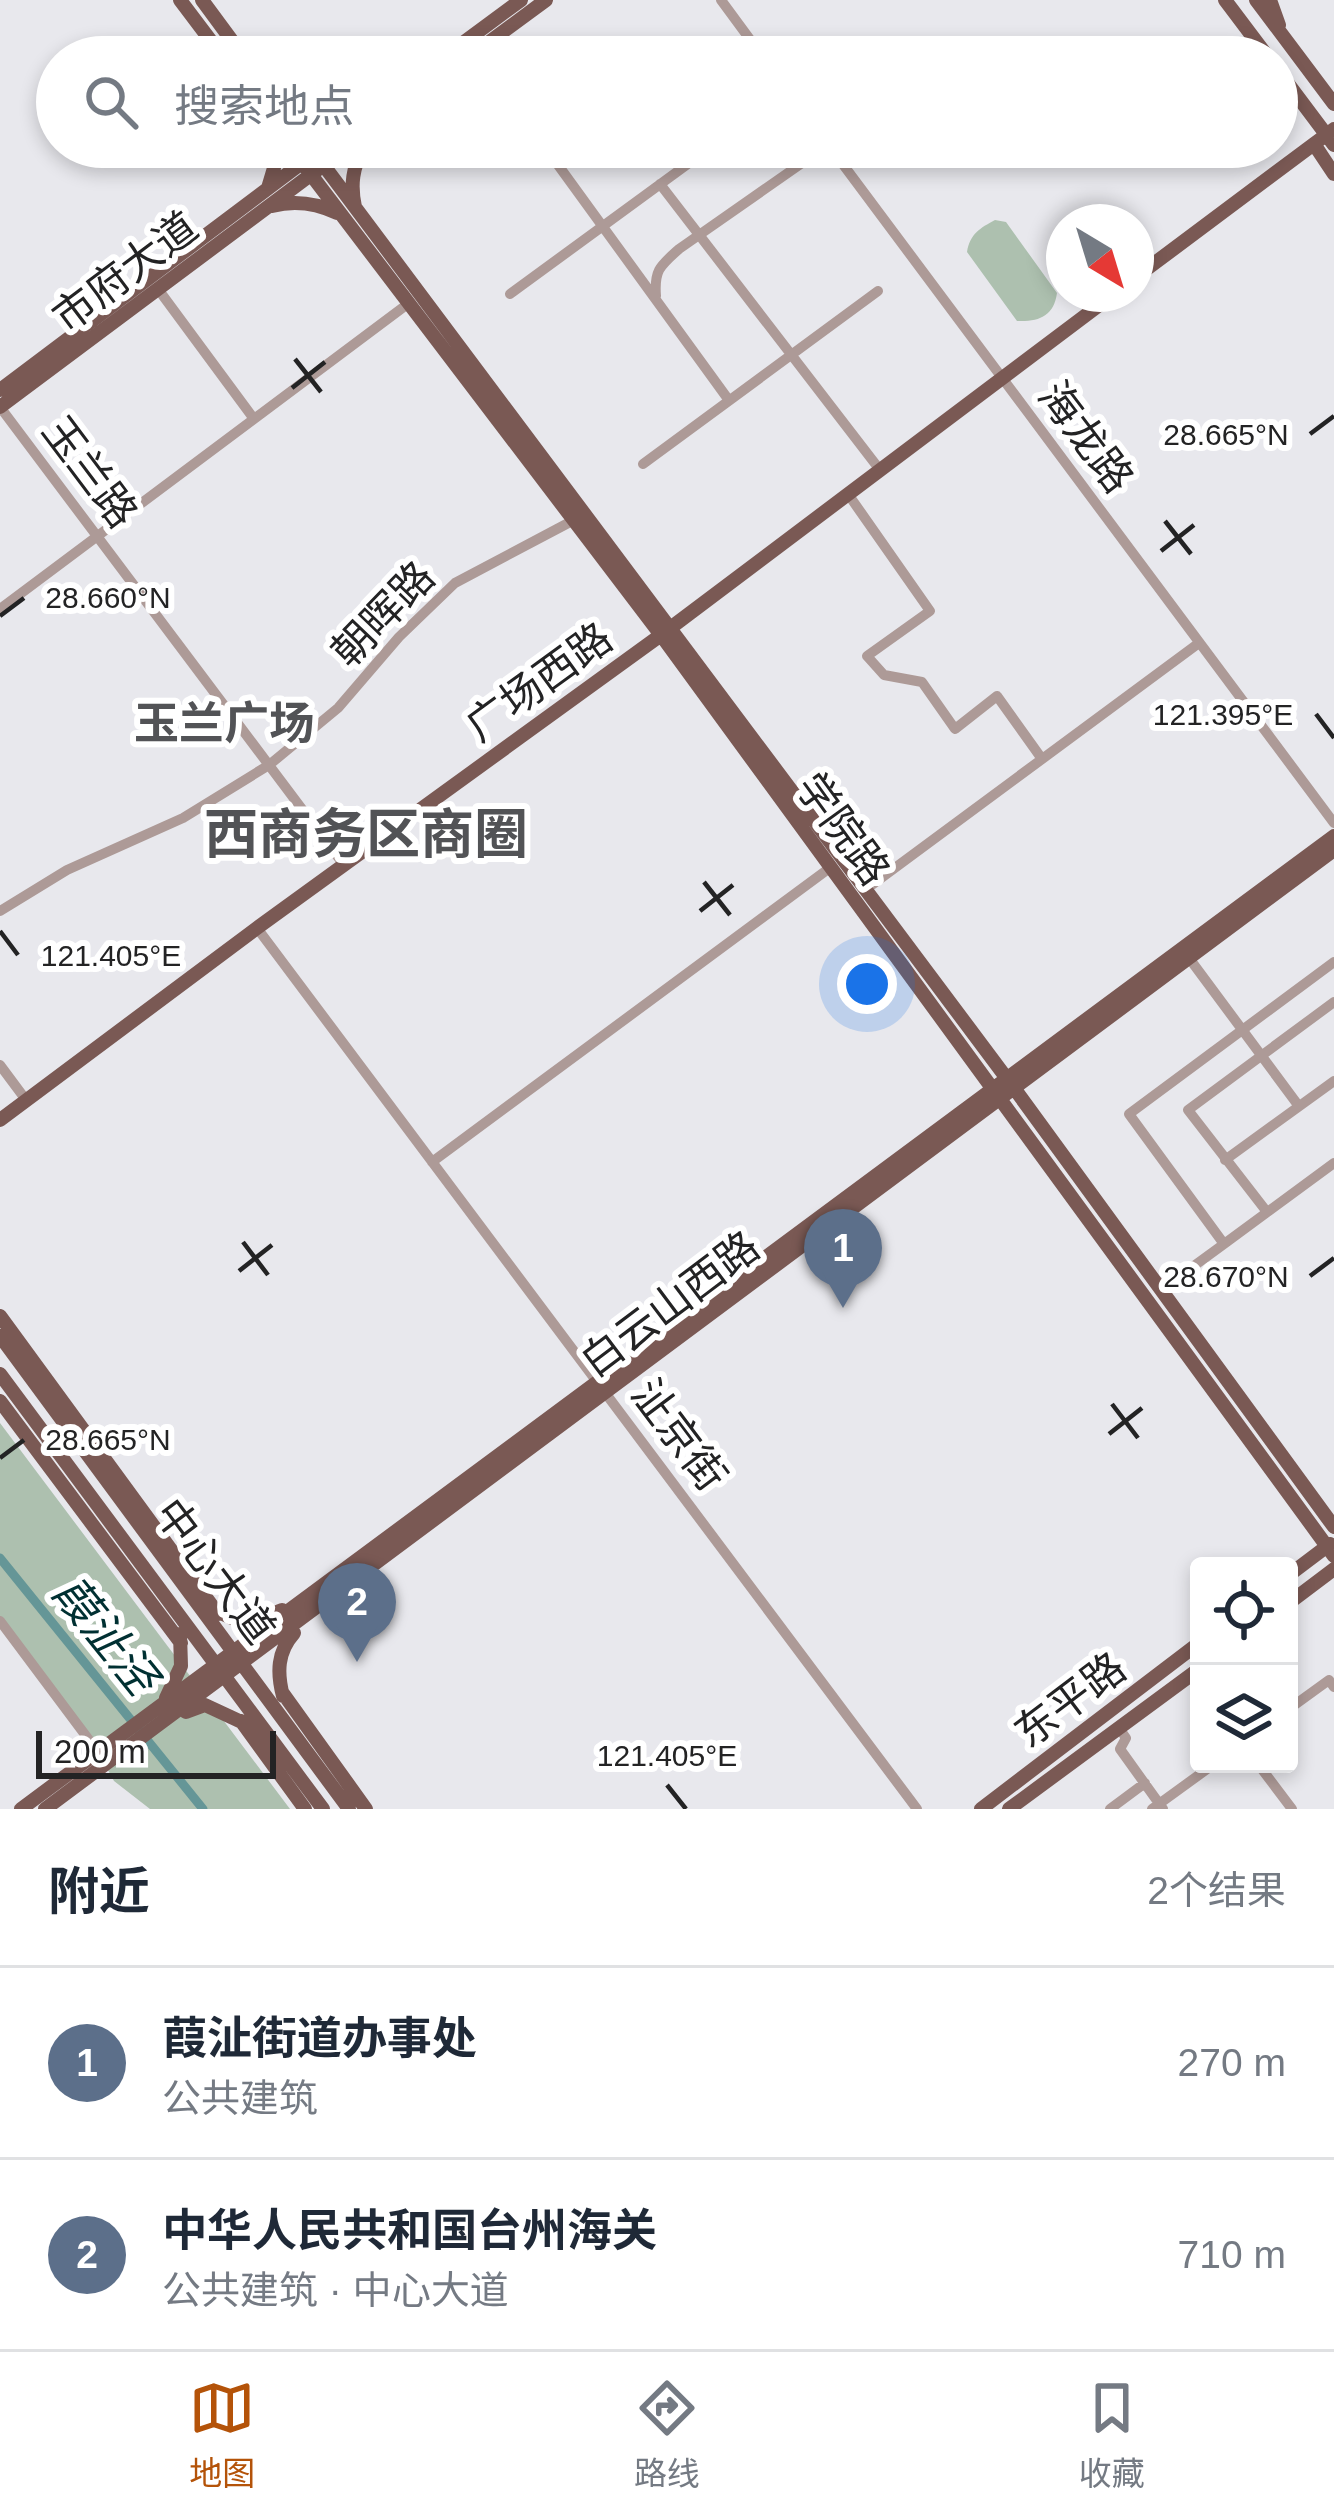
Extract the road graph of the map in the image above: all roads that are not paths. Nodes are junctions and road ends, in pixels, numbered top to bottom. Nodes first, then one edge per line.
1 (180, 0) edge
2 (202, 0) edge
3 (521, 0) edge
4 (546, 0) edge
5 (721, 0) edge
6 (1225, 0) edge
7 (1256, 0) edge
8 (1270, 0) edge
9 (1282, 35) joint
10 (207, 36) edge
11 (229, 36) edge
12 (472, 36) edge
13 (500, 36) edge
14 (748, 36) edge
15 (1252, 36) edge
16 (1298, 56) edge
17 (1298, 98) edge
18 (1334, 104) edge
19 (1327, 138) edge
20 (1298, 159) edge
21 (274, 168) edge
22 (299, 168) edge
23 (304, 168) edge
24 (320, 168) edge
25 (354, 168) edge
26 (560, 168) edge
27 (683, 168) edge
28 (797, 168) edge
29 (844, 168) edge
30 (1286, 168) edge
31 (1334, 174) edge
32 (661, 184) junction
33 (268, 188) junction
34 (267, 207) junction
35 (349, 213) junction
36 (603, 226) junction
37 (701, 234) junction
38 (1154, 265) edge
39 (158, 289) junction
40 (878, 291) dead end
41 (510, 294) dead end
42 (656, 296) junction
43 (409, 303) junction
44 (1090, 312) edge
45 (792, 355) junction
46 (1002, 378) junction
47 (0, 390) edge
48 (728, 399) junction
49 (0, 407) edge
50 (254, 419) junction
51 (643, 464) dead end
52 (880, 470) junction
53 (848, 494) junction
54 (574, 520) junction
55 (97, 536) junction
56 (0, 609) edge
57 (665, 631) junction
58 (1199, 643) junction
59 (1042, 759) junction
60 (269, 765) junction
61 (1334, 823) edge
62 (1334, 836) edge
63 (1334, 850) edge
64 (344, 865) junction
65 (831, 867) junction
66 (865, 890) junction
67 (0, 911) edge
68 (257, 928) junction
69 (1189, 958) junction
70 (1334, 962) edge
71 (1334, 1002) edge
72 (1243, 1031) junction
73 (1262, 1056) junction
74 (0, 1065) edge
75 (1334, 1081) edge
76 (1010, 1083) junction
77 (996, 1094) junction
78 (26, 1100) junction
79 (1298, 1105) junction
80 (0, 1120) edge
81 (1225, 1160) junction
82 (433, 1162) junction
83 (1334, 1163) edge
84 (1267, 1212) junction
85 (1224, 1244) junction
86 (1161, 1290) junction
87 (0, 1316) edge
88 (0, 1336) edge
89 (0, 1374) edge
90 (602, 1387) junction
91 (0, 1401) edge
92 (1334, 1527) edge
93 (1332, 1548) edge
94 (1298, 1569) edge
95 (1334, 1569) edge
96 (191, 1594) junction
97 (1298, 1596) edge
98 (309, 1605) junction
99 (176, 1611) junction
100 (218, 1614) junction
101 (0, 1621) edge
102 (181, 1643) junction
103 (1190, 1650) edge
104 (239, 1658) junction
105 (220, 1671) junction
106 (1190, 1676) edge
107 (1334, 1687) edge
108 (282, 1693) junction
109 (1298, 1702) edge
110 (159, 1716) junction
111 (241, 1720) junction
112 (1119, 1728) junction
113 (292, 1730) junction
114 (268, 1736) junction
115 (126, 1740) junction
116 (98, 1752) junction
117 (1202, 1773) edge
118 (1265, 1773) edge
119 (1145, 1783) junction
120 (1158, 1807) edge
121 (21, 1809) edge
122 (45, 1809) edge
123 (305, 1809) edge
124 (322, 1809) edge
125 (349, 1809) edge
126 (366, 1809) edge
127 (917, 1809) edge
128 (981, 1809) edge
129 (1009, 1809) edge
130 (1110, 1809) edge
131 (1292, 1809) edge

1 - 10 main road
2 - 11 main road
3 - 12 main road
4 - 13 main road
5 - 14 street
6 - 15 main road
7 - 9 main road
8 - 9 main road
16 - 18 main road
17 - 19 main road
19 - 20 main road
19 - 31 main road
21 - 33 main road
22 - 33 main road, 市府大道
23 - 34 main road, 市府大道
24 - 35 main road, 学院路
25 - 35 main road
26 - 36 street
27 - 32 street
28 - 37 street
29 - 46 street, 海龙路
30 - 38 main road
32 - 36 street
32 - 37 street
33 - 47 main road, 市府大道
34 - 35 main road
34 - 39 main road, 市府大道
35 - 43 main road, 学院路
35 - 57 main road, 学院路
36 - 41 street
36 - 42 street
37 - 42 street
37 - 45 street
39 - 49 main road, 市府大道
39 - 50 street
40 - 45 street
42 - 48 street
43 - 50 street
43 - 54 main road, 学院路
44 - 46 main road, 广场西路
45 - 48 street
45 - 52 street
46 - 52 main road, 广场西路
46 - 58 street, 海龙路
48 - 51 street
49 - 55 street, 玉兰路
50 - 55 street
52 - 53 main road, 广场西路
53 - 57 main road, 广场西路
53 - 59 street
54 - 57 main road, 学院路
54 - 60 street, 朝晖路
55 - 56 street
55 - 60 street, 玉兰路
57 - 64 main road, 广场西路
57 - 65 main road, 学院路
57 - 66 main road, 学院路
58 - 59 street
58 - 61 street, 海龙路
59 - 66 street
60 - 64 street, 玉兰路
60 - 67 street, 朝晖路
62 - 76 main road, 白云山西路
63 - 69 main road, 白云山西路
64 - 68 main road, 广场西路
65 - 77 main road, 学院路
65 - 82 street
66 - 76 main road, 学院路
68 - 78 main road, 广场西路
68 - 82 street, 沚京街
69 - 72 street
69 - 76 main road, 白云山西路
70 - 72 street
71 - 73 street
72 - 73 street
72 - 85 street
73 - 79 street
73 - 81 street
74 - 78 street
75 - 79 street
76 - 77 main road, 白云山西路
76 - 86 main road, 学院路
77 - 90 main road, 白云山西路
77 - 93 main road, 学院路
78 - 80 main road, 广场西路
79 - 81 street
81 - 84 street
82 - 90 street, 沚京街
83 - 84 street
84 - 85 street
85 - 86 street
86 - 92 main road, 学院路
87 - 100 main road
88 - 96 main road, 中心大道
89 - 99 main road, 中心大道
90 - 98 main road, 白云山西路
90 - 127 street, 沚京街
91 - 102 main road
93 - 94 main road
95 - 97 main road
96 - 100 main road
96 - 104 main road, 中心大道
98 - 100 main road, 白云山西路
98 - 104 main road, 白云山西路
98 - 108 main road, 中心大道
99 - 102 main road, 中心大道
99 - 105 main road, 中心大道
101 - 116 street
102 - 110 main road, 中心大道
103 - 128 main road, 东平路
104 - 105 main road, 白云山西路
104 - 113 main road, 中心大道
105 - 110 main road, 白云山西路
105 - 114 main road, 中心大道
106 - 112 main road, 东平路
107 - 109 street
108 - 113 main road, 中心大道
108 - 126 main road
110 - 111 main road, 中心大道
110 - 115 main road, 白云山西路
111 - 114 main road, 中心大道
111 - 123 main road
112 - 119 street
112 - 129 main road, 东平路
113 - 125 main road, 中心大道
114 - 124 main road, 中心大道
115 - 116 main road, 白云山西路
115 - 122 main road, 白云山西路
116 - 121 main road, 白云山西路
117 - 120 street
118 - 131 street
119 - 120 street
119 - 130 street

